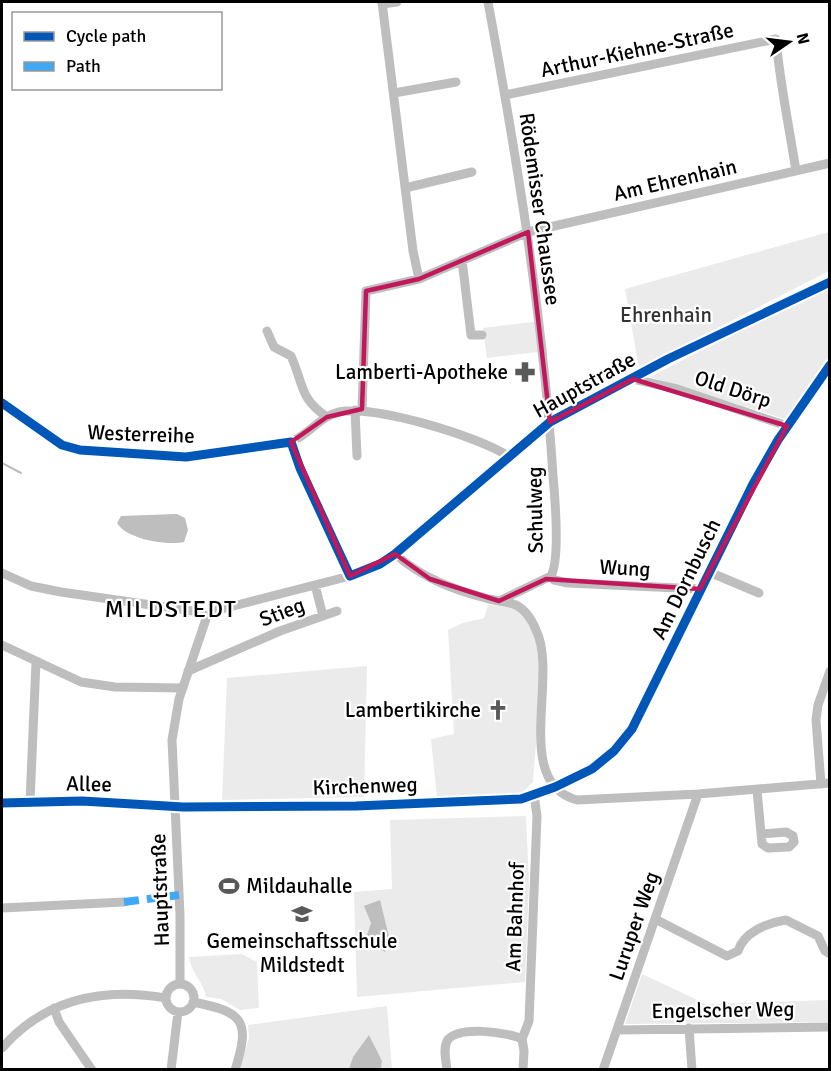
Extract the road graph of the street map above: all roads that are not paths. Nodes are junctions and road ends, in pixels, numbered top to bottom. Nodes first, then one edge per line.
1 (397, 2) edge
2 (488, 2) edge
3 (382, 3) edge
4 (456, 82) dead end
5 (394, 93) junction
6 (505, 95) junction
7 (830, 163) edge
8 (796, 171) junction
9 (472, 172) dead end
10 (405, 188) junction
11 (528, 232) junction
12 (462, 260) junction
13 (419, 279) junction
14 (830, 282) edge
15 (267, 331) dead end
16 (482, 335) dead end
17 (830, 365) edge
18 (633, 379) junction
19 (2, 403) edge
20 (358, 410) junction
21 (327, 417) junction
22 (550, 422) junction
23 (787, 426) junction
24 (291, 442) junction
25 (357, 456) dead end
26 (508, 456) junction
27 (395, 554) junction
28 (709, 572) junction
29 (2, 573) edge
30 (350, 576) junction
31 (551, 576) junction
32 (315, 585) junction
33 (700, 590) junction
34 (759, 593) dead end
35 (499, 601) junction
36 (337, 611) dead end
37 (207, 616) junction
38 (323, 616) junction
39 (2, 645) edge
40 (36, 662) junction
41 (188, 671) junction
42 (830, 671) edge
43 (183, 688) junction
44 (825, 784) edge
45 (555, 787) junction
46 (757, 790) junction
47 (698, 794) junction
48 (534, 795) junction
49 (30, 802) junction
50 (2, 803) edge
51 (175, 805) junction
52 (761, 834) dead end
53 (124, 902) dead end
54 (2, 908) edge
55 (655, 919) junction
56 (830, 954) edge
57 (180, 984) junction
58 (166, 998) junction
59 (193, 1002) junction
60 (54, 1008) junction
61 (178, 1012) junction
62 (830, 1027) edge
63 (689, 1028) junction
64 (617, 1030) junction
65 (522, 1038) junction
66 (2, 1048) edge
67 (92, 1070) edge
68 (171, 1070) edge
69 (235, 1070) edge
70 (447, 1070) edge
71 (523, 1070) edge
72 (603, 1070) edge
73 (692, 1070) edge

1 - 3 street
2 - 6 street, Rödemisser Chaussee
3 - 5 street
4 - 5 street
5 - 10 street
6 - 8 street, Arthur-Kiehne-Straße
6 - 11 street, Rödemisser Chaussee
7 - 8 street, Am Ehrenhain
8 - 11 street, Am Ehrenhain
9 - 10 street
10 - 13 street
11 - 12 street, Am Ehrenhain
11 - 22 street, Rödemisser Chaussee
12 - 13 street, Am Ehrenhain
12 - 16 street
13 - 20 street, Am Ehrenhain
14 - 18 street, Hauptstraße
15 - 21 street
17 - 23 street, Am Dornbusch
18 - 22 street, Hauptstraße
18 - 23 street, Old Dörp
19 - 24 street, Westerreihe
20 - 21 street, Westerreihe
20 - 25 street
20 - 26 street, Westerreihe
21 - 24 street, Westerreihe
22 - 26 street, Hauptstraße
22 - 31 street, Schulweg
23 - 28 street, Am Dornbusch
24 - 30 street
26 - 27 street, Hauptstraße
27 - 30 street, Hauptstraße
27 - 35 street
28 - 33 street, Am Dornbusch
28 - 34 street
29 - 37 street
30 - 32 street, Hauptstraße
31 - 33 street, Wung
31 - 35 street, Schulweg
32 - 37 street, Hauptstraße
32 - 38 street, Stieg
33 - 45 street, Am Dornbusch
35 - 45 street
36 - 38 street, Stieg
37 - 41 street, Hauptstraße
38 - 41 street, Stieg
39 - 40 street
40 - 43 street
40 - 49 street
41 - 43 street, Hauptstraße
42 - 44 street
43 - 51 street, Hauptstraße
44 - 46 street
45 - 47 street
45 - 48 street, Kirchenweg
46 - 47 street
46 - 52 street
47 - 55 street, Luruper Weg
48 - 51 street, Kirchenweg
48 - 65 street, Am Bahnhof
49 - 50 street, Allee
49 - 51 street, Allee
51 - 57 street, Hauptstraße
53 - 54 street
55 - 56 street
55 - 64 street, Luruper Weg
57 - 58 street
57 - 59 street
58 - 60 street
58 - 61 street
59 - 61 street
59 - 69 street
60 - 66 street
60 - 67 street
61 - 68 street
62 - 63 street, Engelscher Weg
63 - 64 street, Engelscher Weg
63 - 73 street
64 - 72 street, Luruper Weg
65 - 70 street
65 - 71 street, Am Bahnhof

